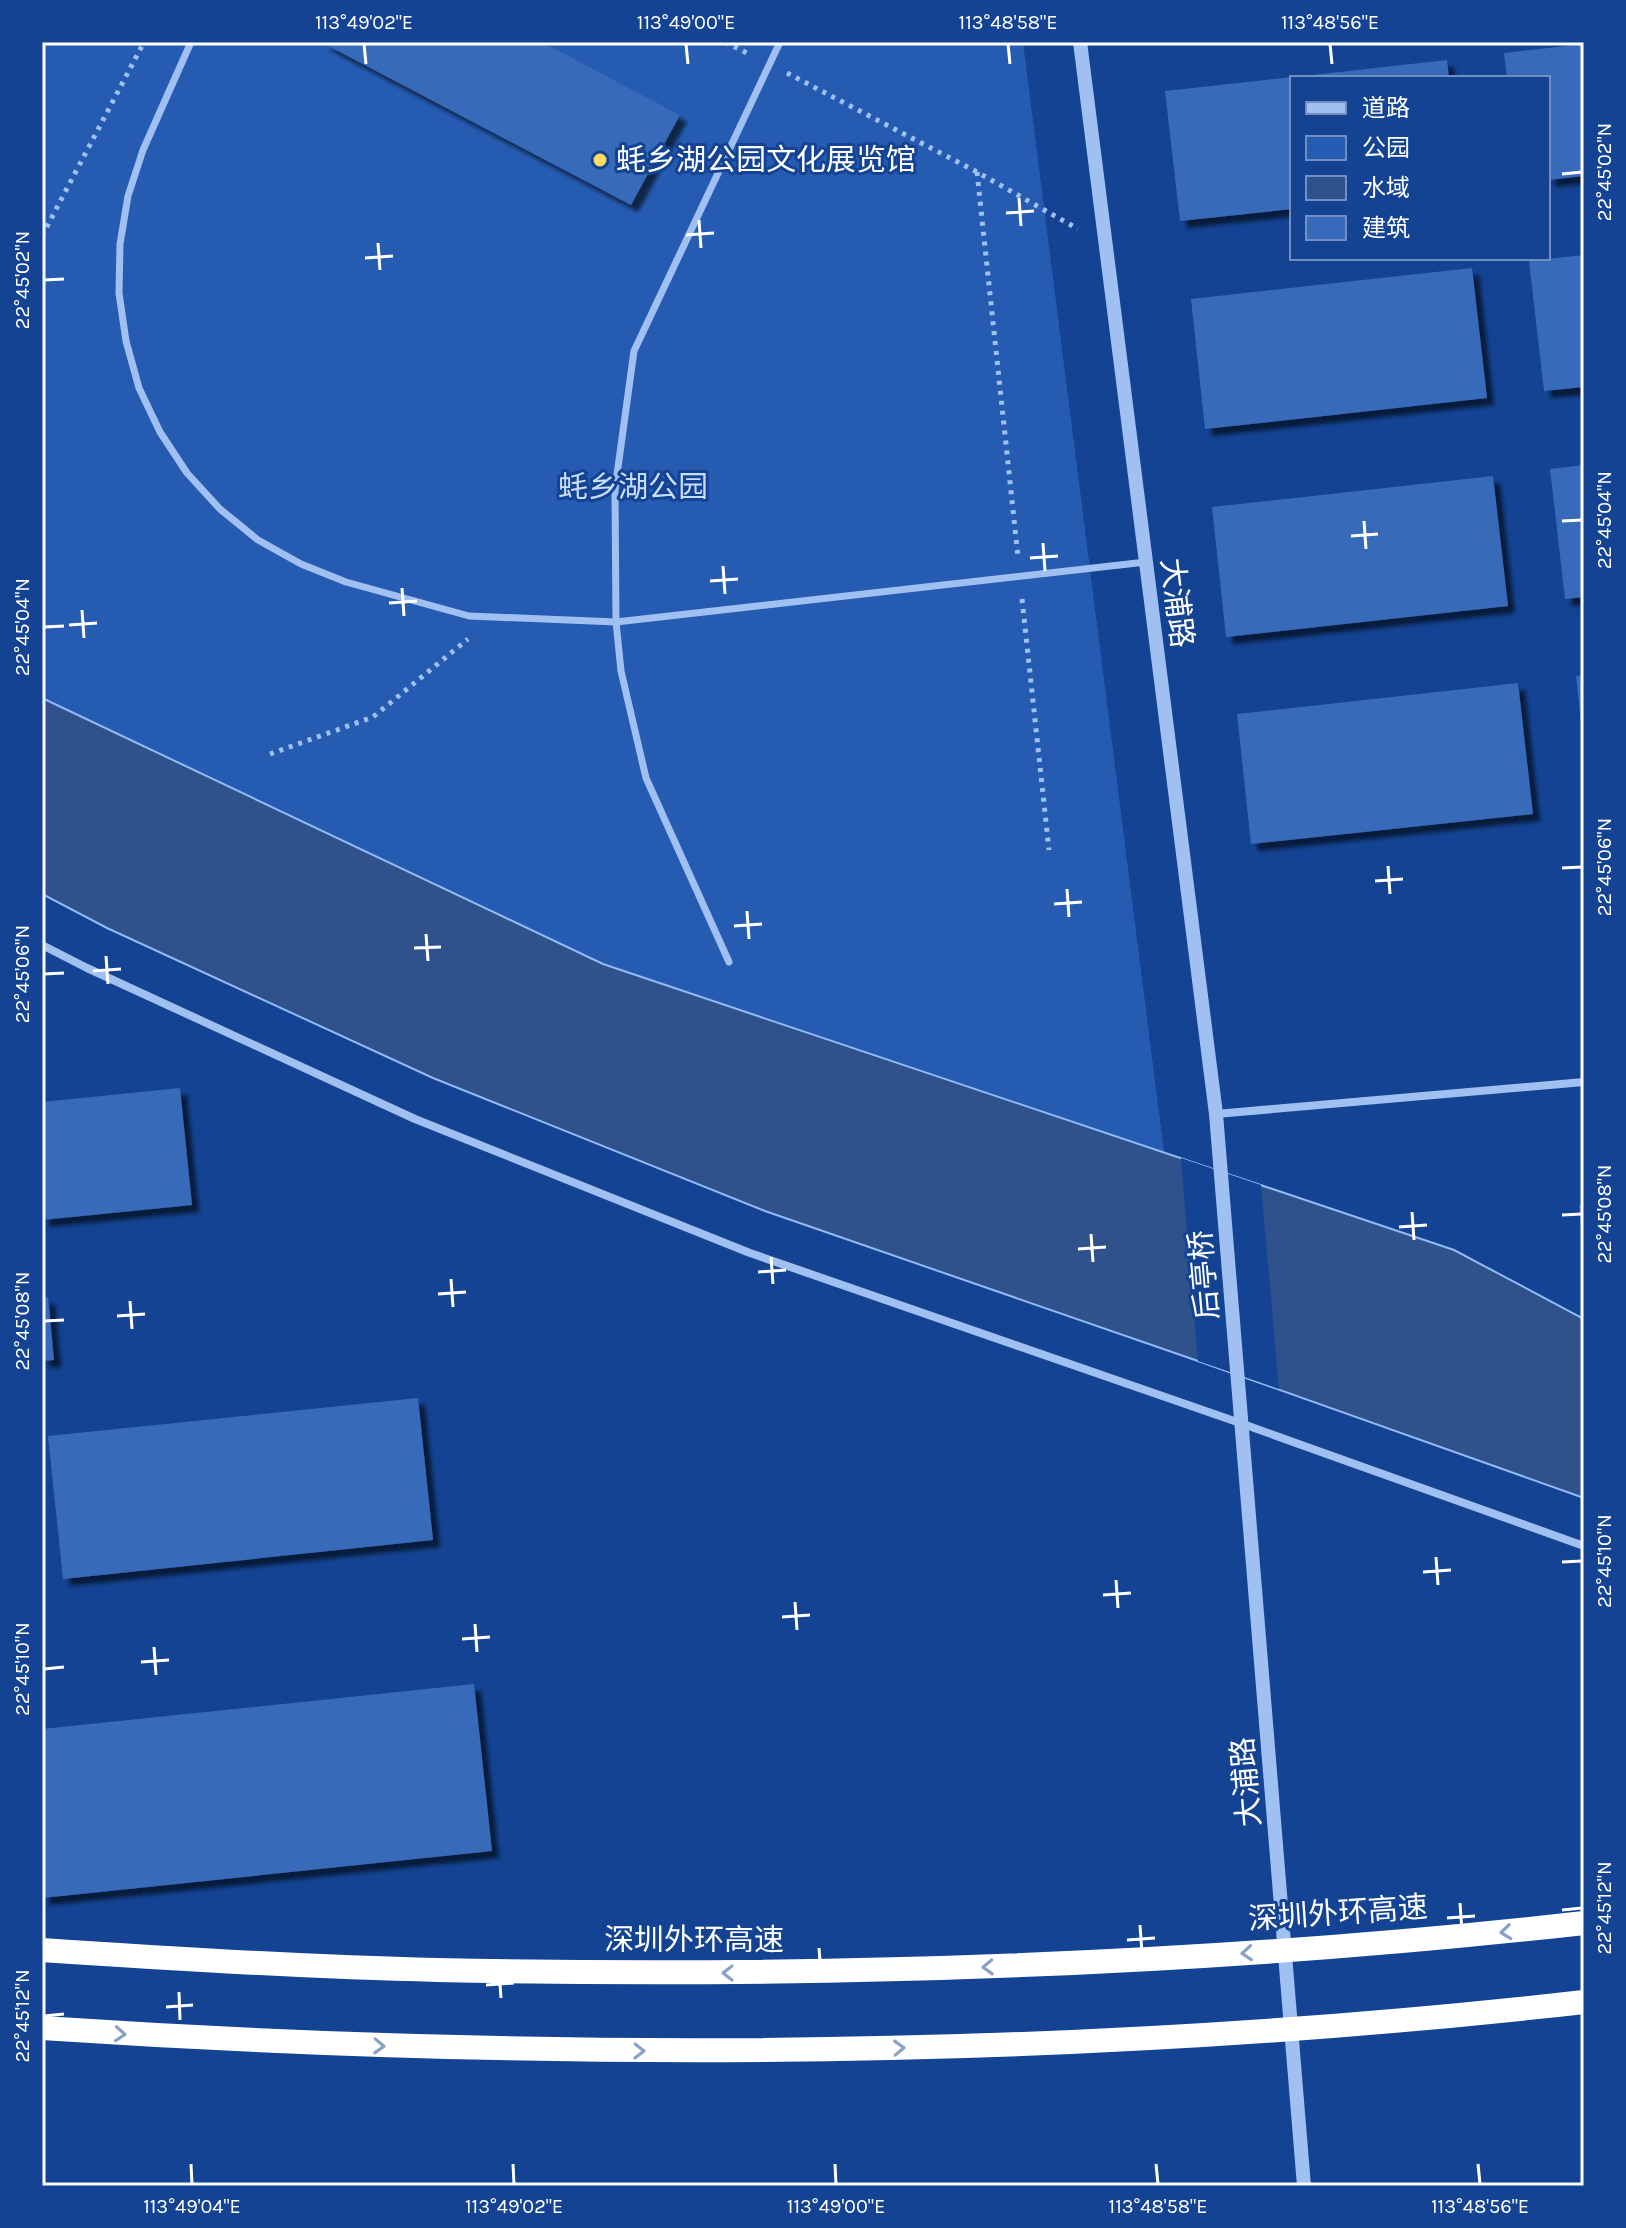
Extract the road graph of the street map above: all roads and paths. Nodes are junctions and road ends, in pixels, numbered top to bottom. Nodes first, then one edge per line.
1 (144, 42) edge
2 (191, 42) edge
3 (725, 42) edge
4 (780, 42) edge
5 (1080, 42) edge
6 (769, 64) junction
7 (977, 172) junction
8 (42, 236) edge
9 (1106, 245) junction
10 (1146, 562) junction
11 (1020, 576) junction
12 (494, 617) junction
13 (616, 622) junction
14 (270, 754) dead end
15 (1049, 850) dead end
16 (42, 945) edge
17 (729, 962) dead end
18 (1584, 1082) edge
19 (1216, 1114) junction
20 (1221, 1172) joint
21 (1238, 1375) joint
22 (1243, 1424) junction
23 (1584, 1546) edge
24 (1584, 1923) edge
25 (42, 1950) edge
26 (1584, 2002) edge
27 (42, 2028) edge
28 (1304, 2186) edge

1 - 8 path
2 - 12 street
3 - 6 path
4 - 6 street
5 - 9 street, 大浦路
6 - 7 path
6 - 13 street
7 - 9 path
7 - 11 path
9 - 10 street, 大浦路
10 - 11 street
10 - 19 street, 大浦路
11 - 13 street
11 - 15 path
12 - 13 street
12 - 14 path
13 - 17 street
16 - 22 street
18 - 19 street
19 - 20 street, 大浦路
20 - 21 street, 后亭桥
21 - 22 street, 大浦路
22 - 23 street
22 - 28 street, 大浦路
24 -> 25 highway, 深圳外环高速, bridge
27 -> 26 highway, bridge

